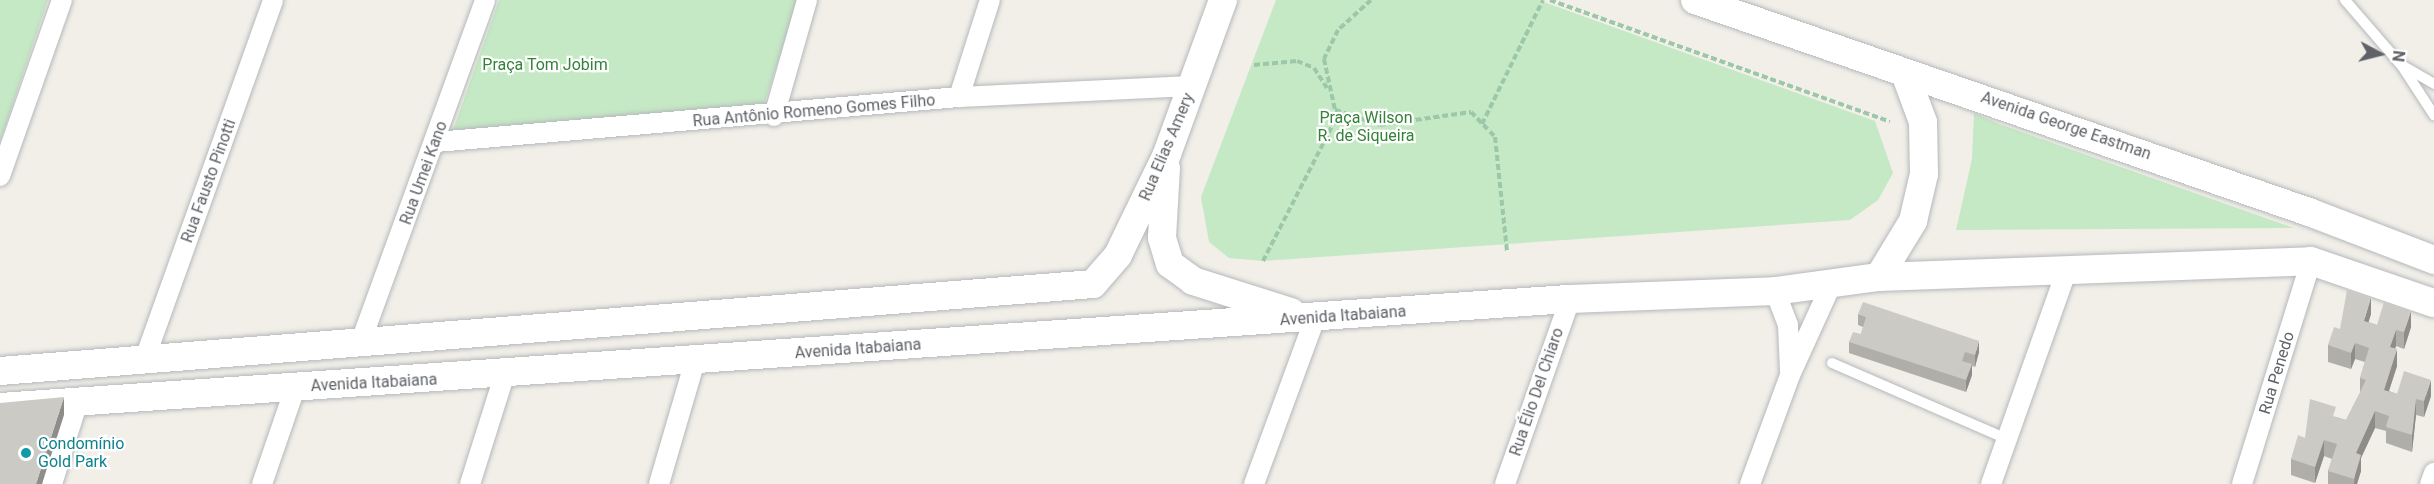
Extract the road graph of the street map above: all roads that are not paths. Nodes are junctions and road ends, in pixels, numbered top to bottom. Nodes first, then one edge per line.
1 (62, 0) edge
2 (273, 0) edge
3 (485, 0) edge
4 (807, 0) edge
5 (990, 0) edge
6 (1223, 0) edge
7 (2345, 0) edge
8 (1709, 3) edge
9 (2402, 66) junction
10 (1906, 76) junction
11 (2434, 84) edge
12 (1192, 86) junction
13 (959, 97) junction
14 (2434, 115) edge
15 (774, 116) junction
16 (436, 142) junction
17 (1167, 154) junction
18 (0, 176) edge
19 (2434, 260) edge
20 (2311, 261) junction
21 (2067, 269) junction
22 (1879, 277) junction
23 (1832, 283) junction
24 (1775, 291) junction
25 (1570, 299) junction
26 (2434, 303) edge
27 (1315, 318) junction
28 (360, 344) junction
29 (144, 361) junction
30 (695, 361) junction
31 (1832, 363) dead end
32 (0, 371) edge
33 (1790, 375) junction
34 (504, 376) junction
35 (295, 388) junction
36 (78, 401) junction
37 (0, 407) edge
38 (2007, 439) junction
39 (2434, 473) edge
40 (52, 484) edge
41 (262, 484) edge
42 (471, 484) edge
43 (659, 484) edge
44 (1254, 484) edge
45 (1505, 484) edge
46 (1750, 484) edge
47 (1991, 484) edge
48 (2242, 484) edge
49 (2430, 484) edge

1 - 18 street
2 - 29 street, Rua Fausto Pinotti
3 - 16 street, Rua Umei Kano
4 - 15 street
5 - 13 street
6 - 12 main road, Rua Elias Amery
7 - 9 lane
8 - 10 main road, Avenida George Eastman
9 - 11 lane
9 - 14 lane
10 - 19 main road, Avenida George Eastman
10 - 22 main road
12 - 13 street, Rua Antônio Romeno Gomes Filho
12 - 17 main road, Rua Elias Amery
13 - 15 street, Rua Antônio Romeno Gomes Filho
15 - 16 street, Rua Antônio Romeno Gomes Filho
16 - 28 street, Rua Umei Kano
17 - 27 main road
17 - 28 main road, Rua Elias Amery
20 - 21 main road
20 - 26 main road
20 - 48 street, Rua Penedo
21 - 22 main road
21 - 38 street
22 - 23 main road
23 - 24 main road
23 - 33 street
24 - 25 main road, Avenida Itabaiana
24 - 33 street
25 - 27 main road, Avenida Itabaiana
25 - 45 street, Rua Élio Del Chiaro
27 - 30 main road, Avenida Itabaiana
27 - 44 street
28 - 29 main road
29 - 32 main road
30 - 34 main road, Avenida Itabaiana
30 - 43 street
31 - 38 lane
33 - 46 street
34 - 35 main road, Avenida Itabaiana
34 - 42 street
35 - 36 main road, Avenida Itabaiana
35 - 41 street
36 - 37 main road, Avenida Itabaiana
36 - 40 street
38 - 47 street
39 - 49 street

